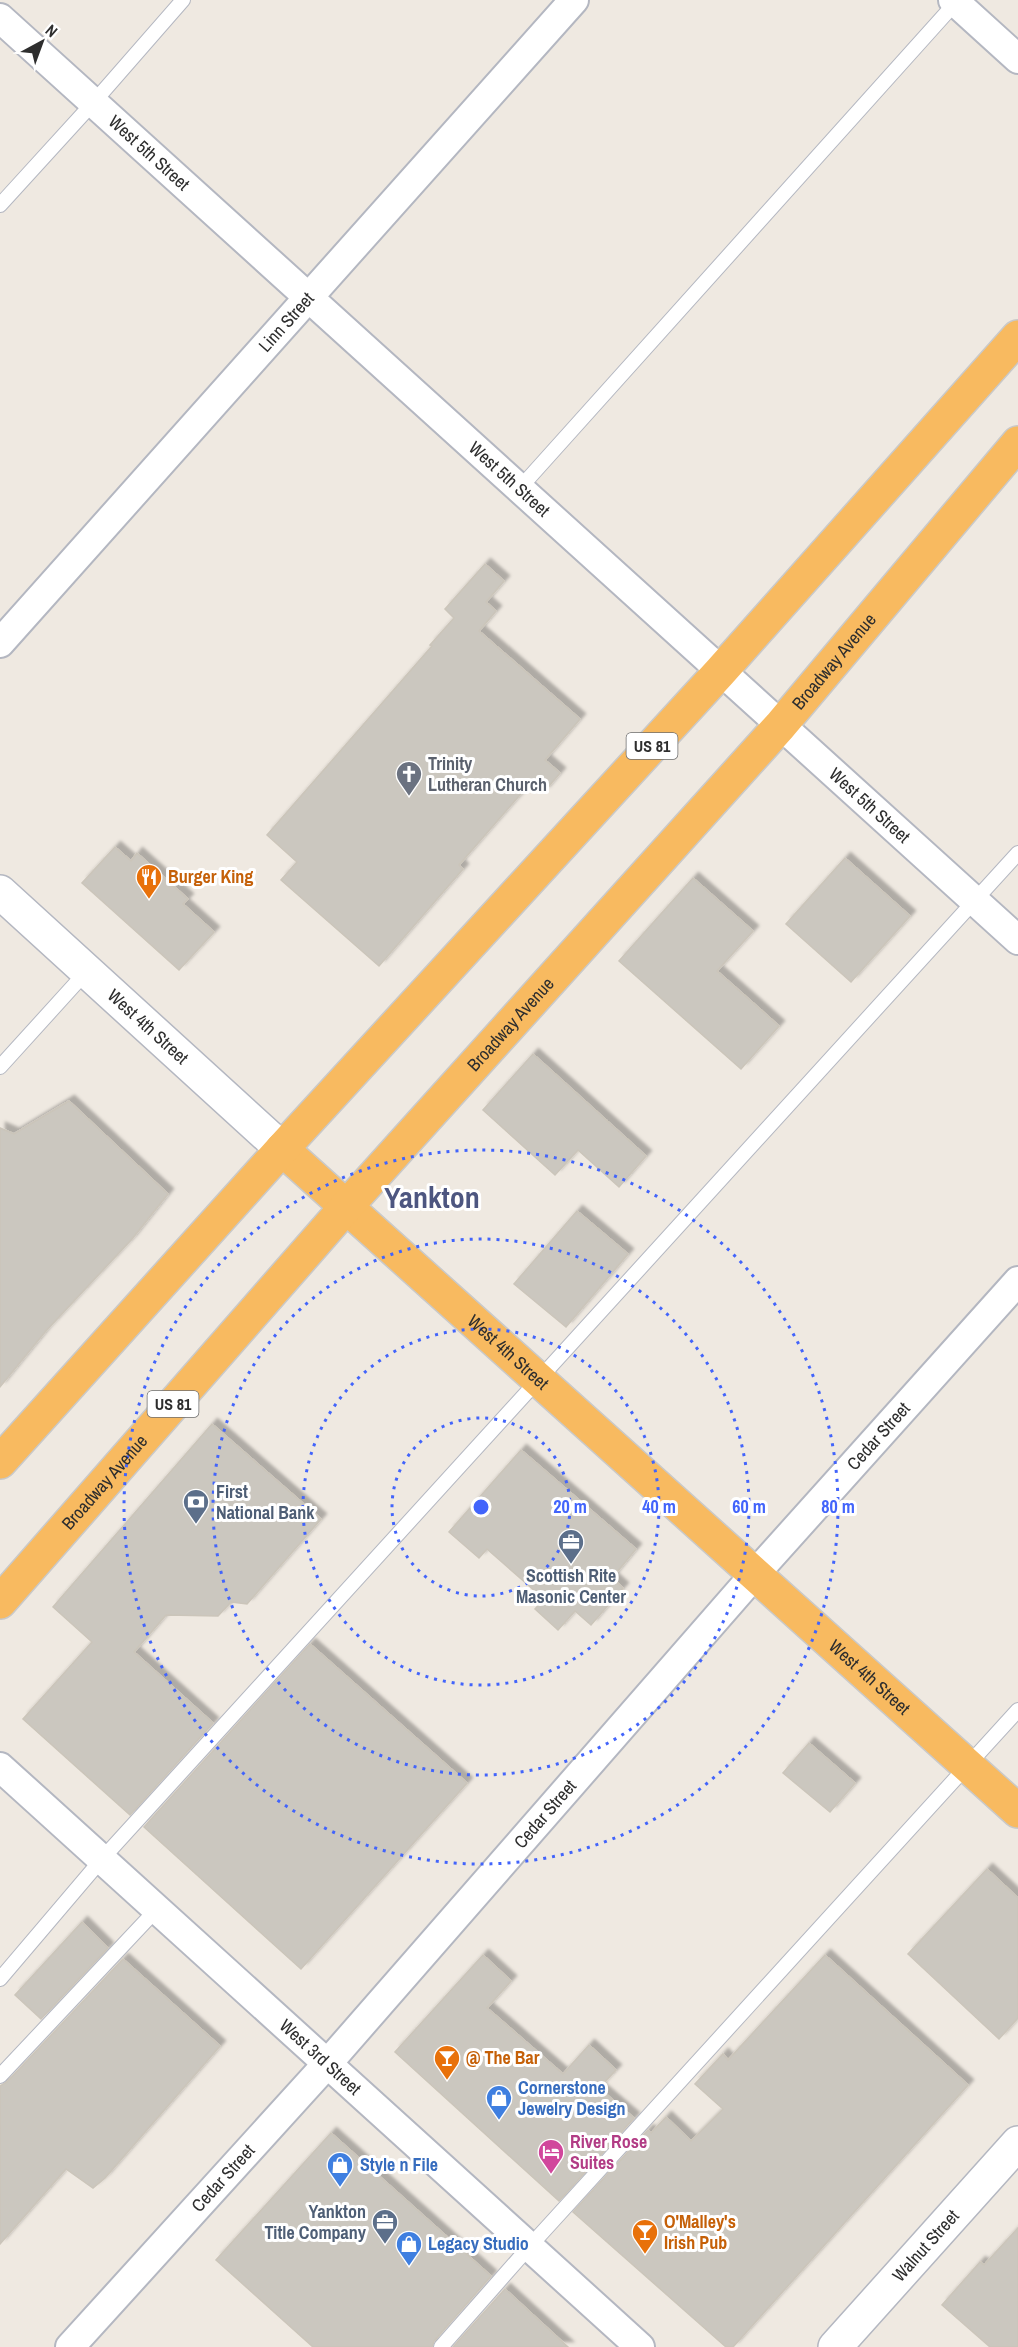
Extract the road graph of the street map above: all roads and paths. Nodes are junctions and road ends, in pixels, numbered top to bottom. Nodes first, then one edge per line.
1 (183, 0) edge
2 (574, 0) edge
3 (955, 1) edge
4 (0, 18) edge
5 (1018, 59) edge
6 (93, 103) junction
7 (0, 205) edge
8 (308, 298) junction
9 (1018, 338) edge
10 (1018, 443) edge
11 (519, 489) junction
12 (0, 643) edge
13 (720, 672) junction
14 (780, 726) junction
15 (1018, 853) edge
16 (0, 892) edge
17 (974, 900) junction
18 (1018, 940) edge
19 (87, 971) junction
20 (0, 1066) edge
21 (282, 1149) junction
22 (346, 1207) junction
23 (1018, 1281) edge
24 (538, 1379) junction
25 (0, 1462) edge
26 (755, 1574) junction
27 (0, 1602) edge
28 (1018, 1710) edge
29 (968, 1766) junction
30 (0, 1767) edge
31 (1018, 1811) edge
32 (102, 1859) junction
33 (157, 1909) junction
34 (0, 1979) edge
35 (327, 2064) junction
36 (0, 2076) edge
37 (1018, 2143) edge
38 (530, 2246) junction
39 (70, 2347) edge
40 (441, 2347) edge
41 (640, 2347) edge
42 (835, 2347) edge

1 - 6 lane
2 - 8 street, Linn Street
3 - 5 street
3 - 11 lane
4 - 6 street, West 5th Street
6 - 7 lane
6 - 8 street, West 5th Street
8 - 11 street, West 5th Street
8 - 12 street, Linn Street
9 - 13 highway, US 81
10 - 14 highway, Broadway Avenue / US 81
11 - 13 street, West 5th Street
13 - 14 street, West 5th Street
13 - 21 highway, US 81
14 - 17 street, West 5th Street
14 - 22 highway, Broadway Avenue / US 81
15 - 17 lane
16 - 19 main road, West 4th Street
17 - 18 street, West 5th Street
17 - 24 lane
19 - 20 lane
19 - 21 main road, West 4th Street
21 - 22 highway, West 4th Street
21 - 25 highway, US 81
22 - 24 highway, West 4th Street
22 - 27 highway, Broadway Avenue / US 81
23 - 26 street, Cedar Street
24 - 26 highway, West 4th Street
24 - 32 lane
26 - 29 highway, West 4th Street
26 - 35 street, Cedar Street
28 - 29 lane
29 - 31 highway, West 4th Street
29 - 38 lane
30 - 32 street, West 3rd Street
32 - 33 street, West 3rd Street
32 - 34 lane
33 - 35 street, West 3rd Street
33 - 36 lane
35 - 38 street, West 3rd Street
35 - 39 street, Cedar Street
37 - 42 main road, Walnut Street
38 - 40 lane
38 - 41 street, West 3rd Street

